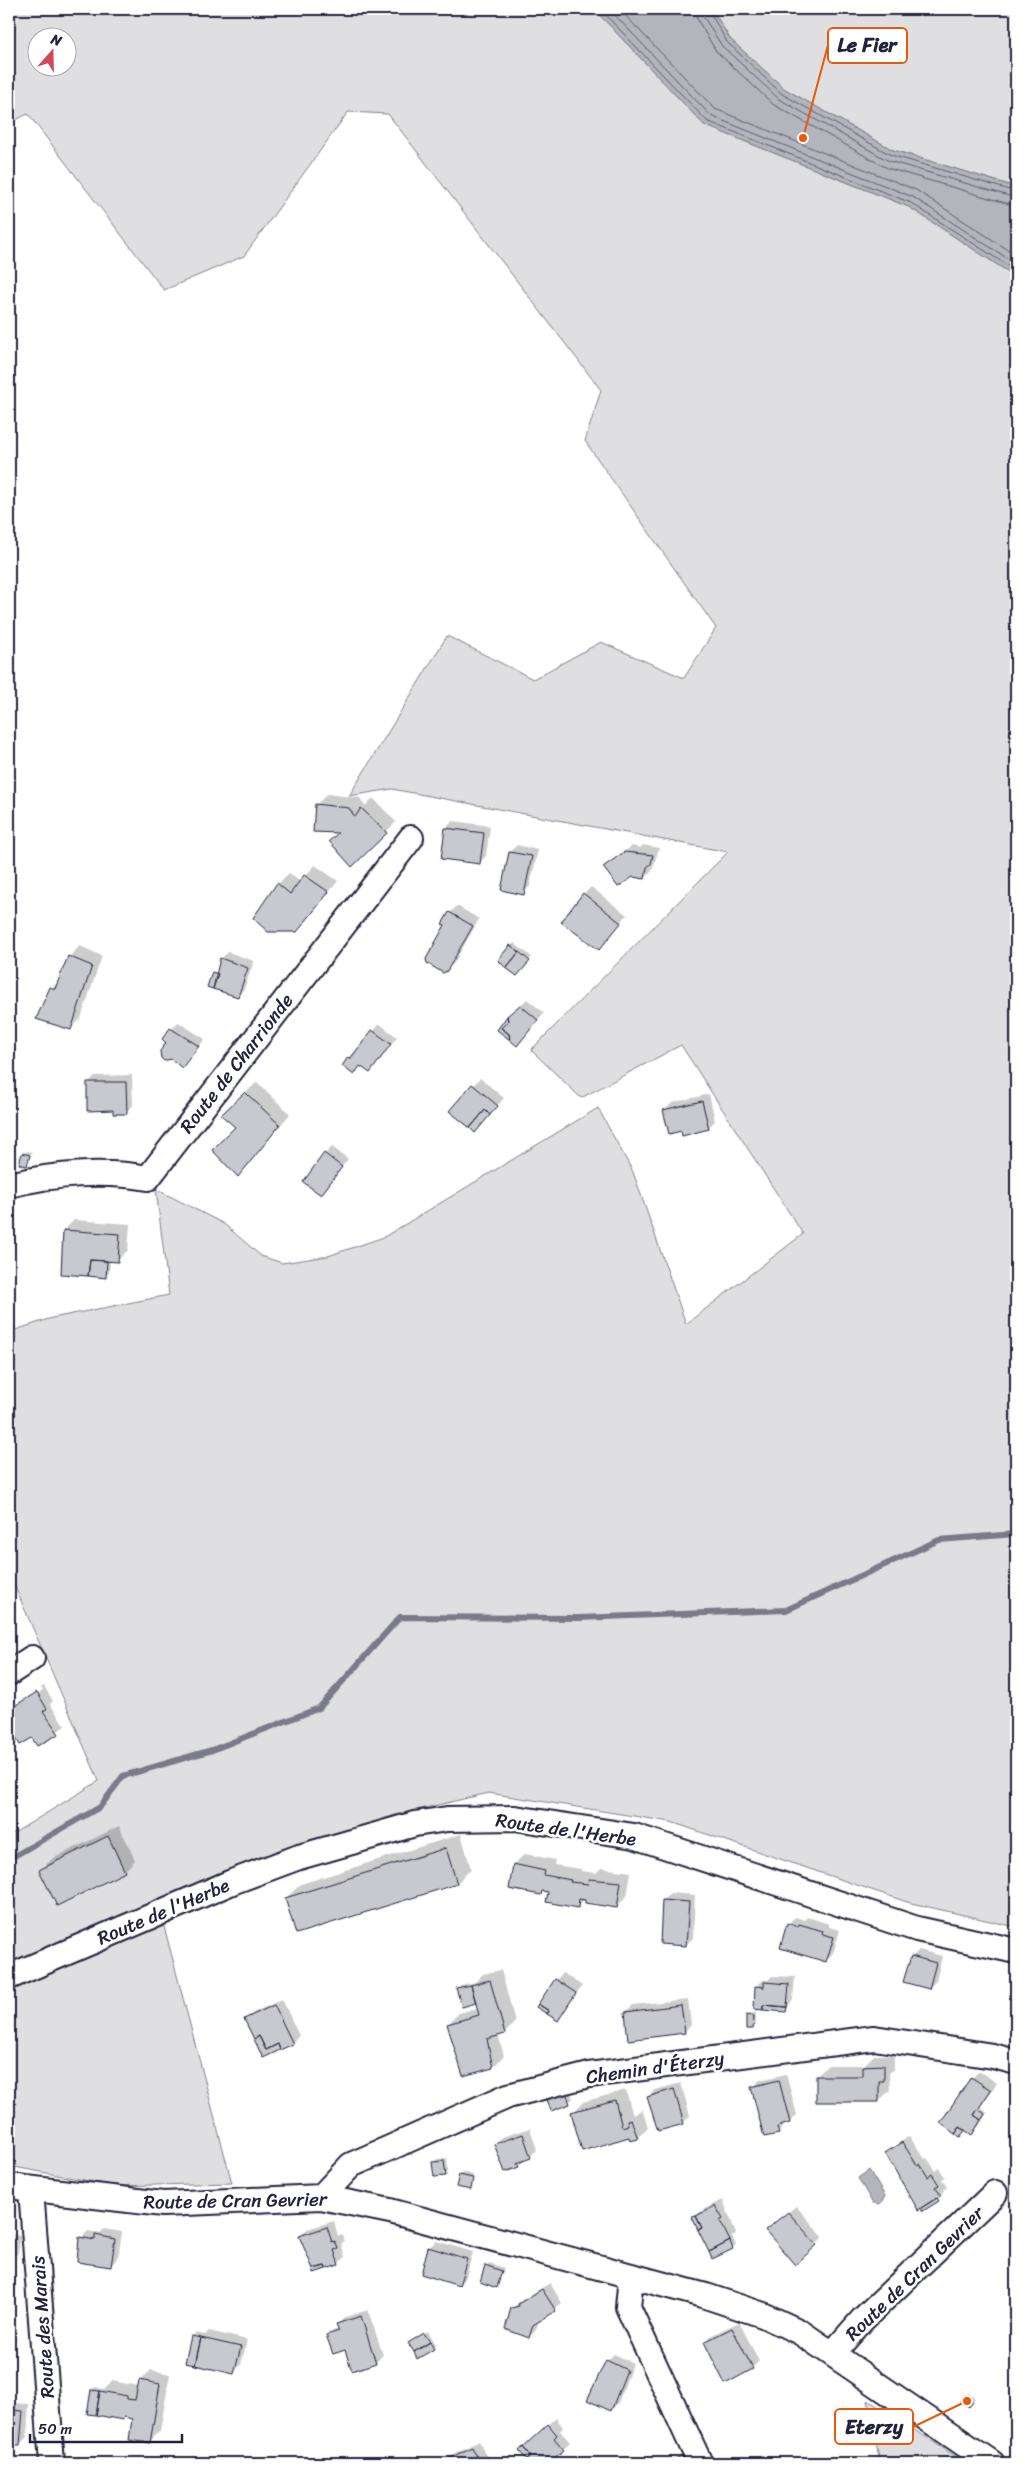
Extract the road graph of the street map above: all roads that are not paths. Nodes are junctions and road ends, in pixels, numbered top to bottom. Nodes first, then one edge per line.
1 (411, 838) dead end
2 (9, 1185) edge
3 (32, 1658) dead end
4 (9, 1673) edge
5 (1016, 1951) edge
6 (9, 1976) edge
7 (1016, 2062) edge
8 (20, 2188) edge
9 (995, 2193) dead end
10 (321, 2197) junction
11 (631, 2278) junction
12 (833, 2353) junction
13 (52, 2463) edge
14 (700, 2463) edge
15 (992, 2463) edge

1 - 2 street, Route de Charrionde
3 - 4 street
5 - 6 street, Route de l'Herbe
7 - 10 street, Chemin d'Éterzy
8 - 10 street, Route de Cran Gevrier
8 - 13 street, Route des Marais
9 - 12 street, Route de Cran Gevrier
10 - 11 street, Route de Cran Gevrier
11 - 12 street, Route de Cran Gevrier
11 - 14 street
12 - 15 street, Route de Cran Gevrier

